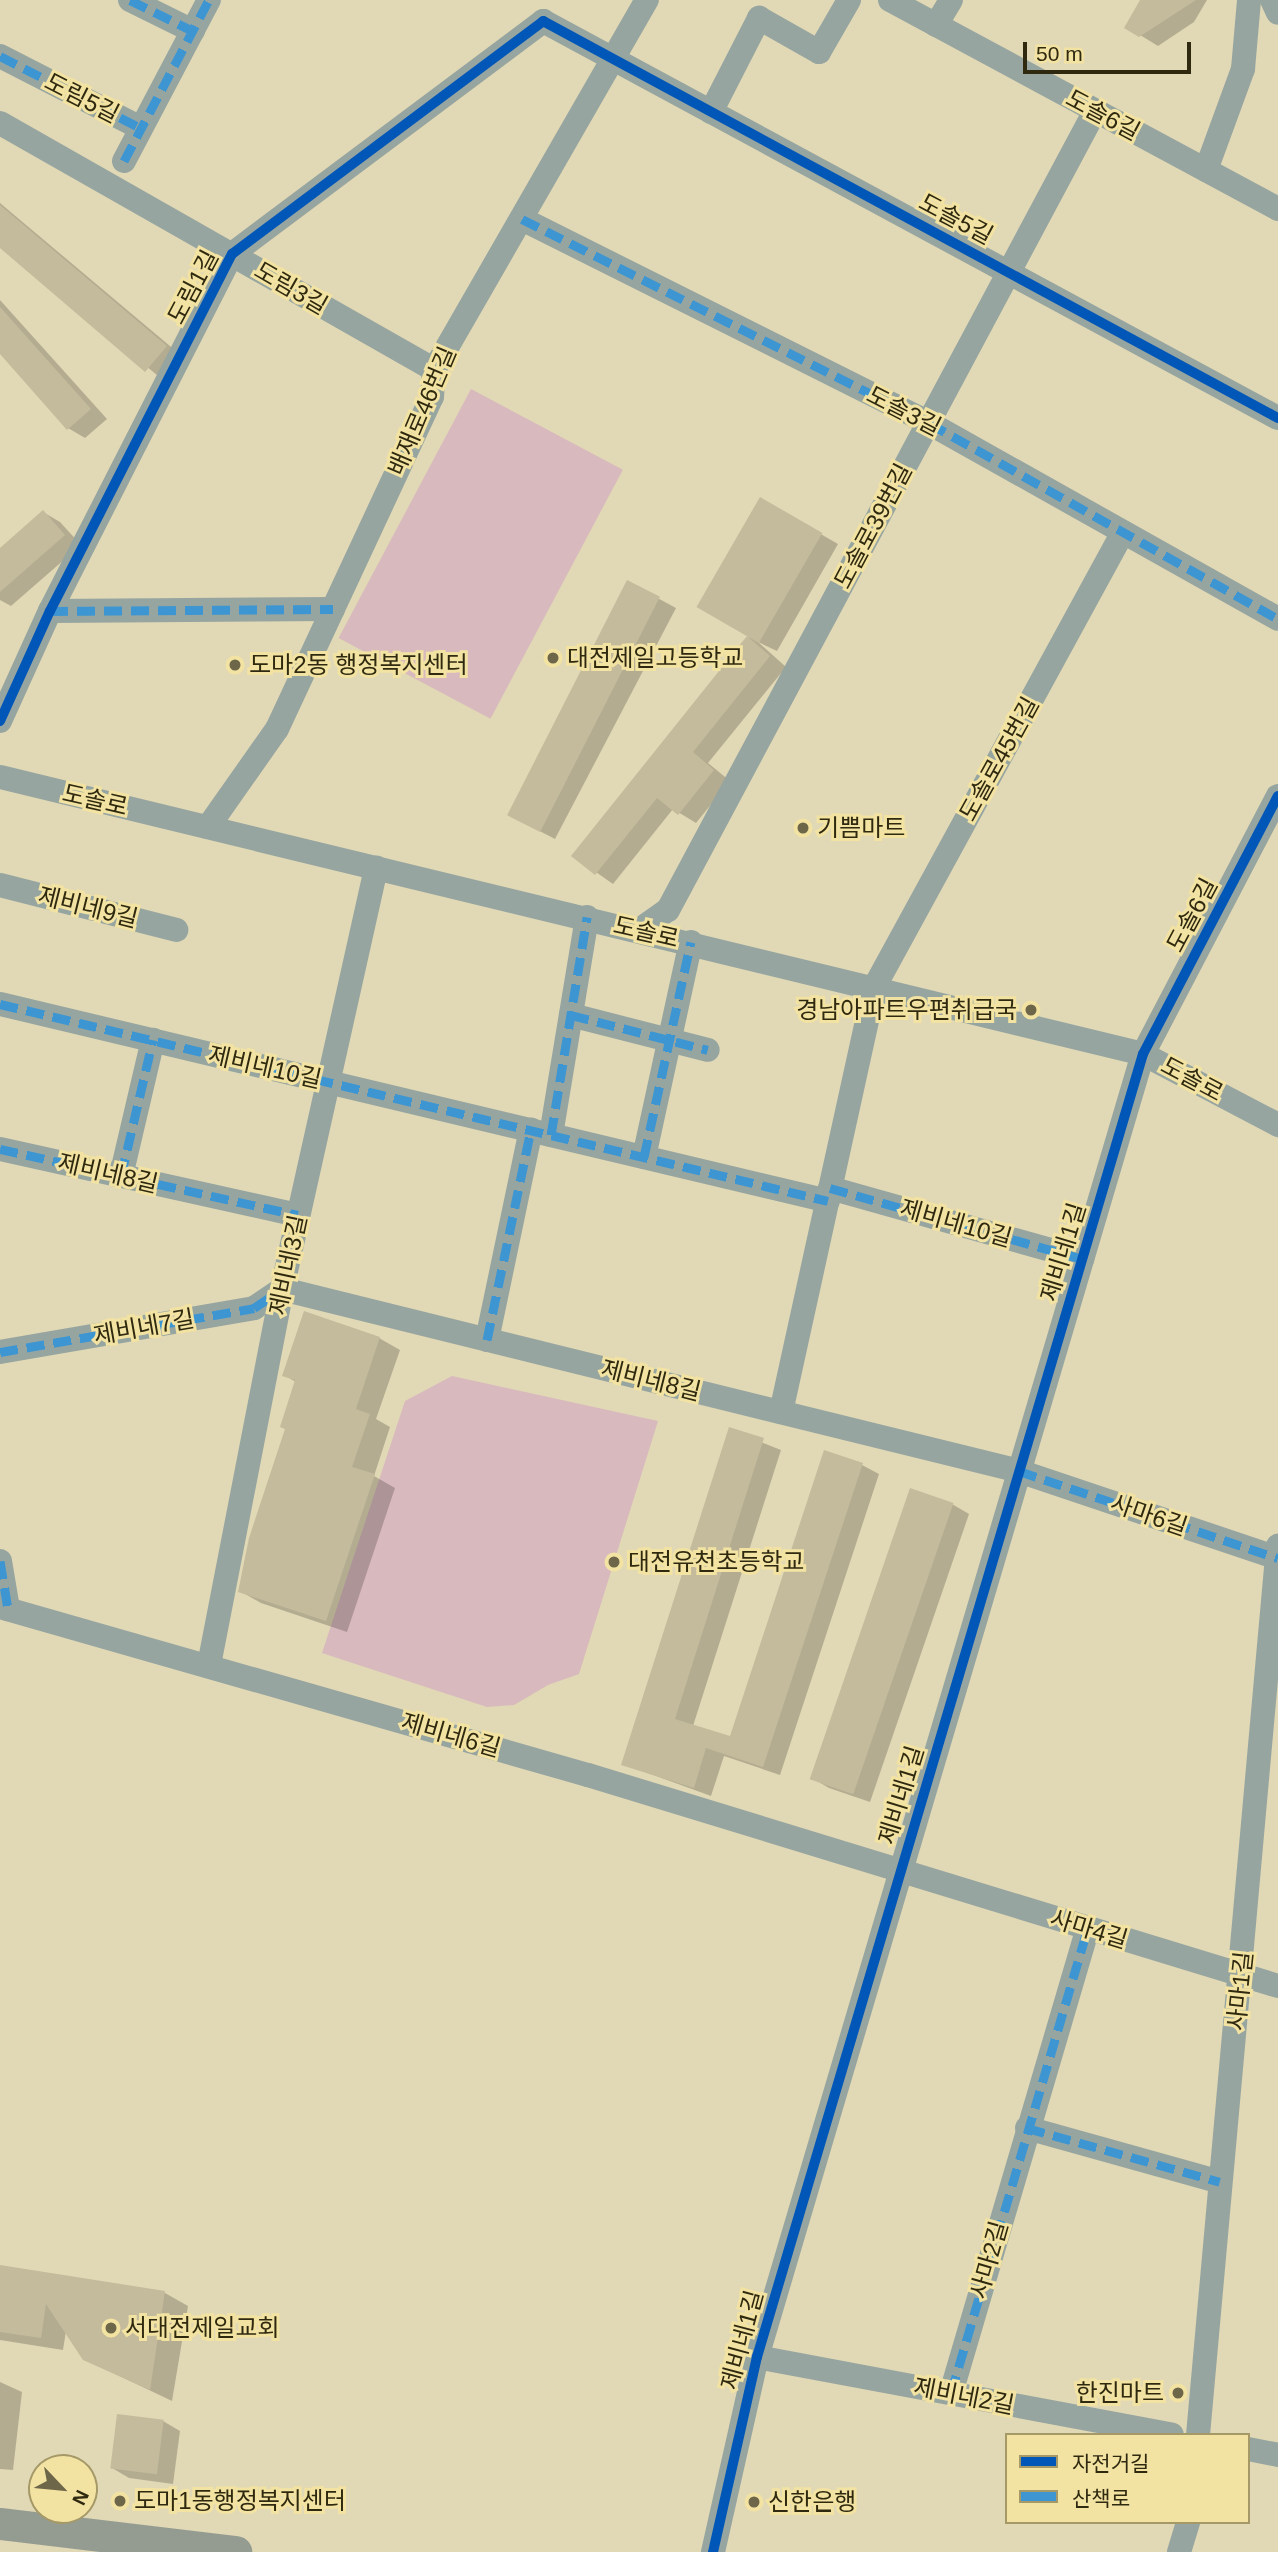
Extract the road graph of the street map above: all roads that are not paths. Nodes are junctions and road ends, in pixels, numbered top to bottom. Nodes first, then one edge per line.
1 (130, 0) edge
2 (209, 0) edge
3 (647, 0) edge
4 (849, 0) edge
5 (890, 0) edge
6 (951, 0) edge
7 (1249, 0) edge
8 (1272, 0) edge
9 (1278, 13) edge
10 (936, 25) junction
11 (193, 31) junction
12 (0, 56) edge
13 (614, 59) junction
14 (1095, 111) junction
15 (711, 112) junction
16 (0, 123) edge
17 (141, 128) junction
18 (124, 160) dead end
19 (1206, 170) junction
20 (1278, 209) edge
21 (522, 219) junction
22 (232, 254) junction
23 (1006, 270) junction
24 (434, 370) junction
25 (1278, 418) edge
26 (929, 422) junction
27 (1123, 532) junction
28 (333, 609) junction
29 (50, 611) junction
30 (1278, 619) edge
31 (0, 721) edge
32 (0, 777) edge
33 (1278, 796) edge
34 (208, 827) junction
35 (376, 867) junction
36 (0, 885) edge
37 (587, 918) junction
38 (176, 930) dead end
39 (639, 930) junction
40 (691, 942) junction
41 (875, 986) junction
42 (0, 1004) edge
43 (571, 1015) junction
44 (153, 1040) junction
45 (671, 1040) junction
46 (708, 1050) dead end
47 (1143, 1054) junction
48 (328, 1082) junction
49 (1278, 1125) edge
50 (541, 1133) junction
51 (0, 1149) edge
52 (644, 1157) junction
53 (121, 1176) junction
54 (829, 1194) junction
55 (298, 1216) junction
56 (1082, 1259) junction
57 (282, 1289) junction
58 (486, 1340) junction
59 (0, 1352) edge
60 (781, 1412) junction
61 (1019, 1471) junction
62 (1278, 1554) edge
63 (0, 1561) edge
64 (4, 1608) edge
65 (209, 1665) junction
66 (900, 1872) junction
67 (1088, 1928) junction
68 (1242, 1975) junction
69 (1278, 1986) edge
70 (1027, 2128) junction
71 (1220, 2182) junction
72 (757, 2357) junction
73 (951, 2393) junction
74 (1161, 2433) edge
75 (1198, 2433) edge
76 (1250, 2449) edge
77 (1278, 2455) edge
78 (0, 2524) edge
79 (1187, 2524) edge
80 (78, 2542) edge
81 (236, 2552) edge
82 (713, 2552) edge
83 (1179, 2552) edge

1 - 11 street
2 - 11 street, 도림5길
3 - 13 street, 배재로46번길
4 - 15 street
5 - 10 street, 도솔6길
6 - 10 street
7 - 19 street
8 - 9 street
10 - 14 street, 도솔6길
11 - 17 street, 도림5길
12 - 17 street, 도림5길
13 - 15 street, 도솔5길
13 - 21 street, 배재로46번길
13 - 22 street, 도림1길
14 - 19 street, 도솔6길
14 - 23 street, 도솔로39번길
15 - 23 street, 도솔5길
16 - 22 street, 도림3길
17 - 18 street
19 - 20 street, 도솔6길
21 - 24 street, 배재로46번길
21 - 26 street, 도솔3길
22 - 24 street, 도림3길
22 - 29 street, 도림1길
23 - 25 street, 도솔5길
23 - 26 street, 도솔로39번길
24 - 28 street, 배재로46번길
26 - 27 street, 도솔3길
26 - 39 street, 도솔로39번길
27 - 30 street, 도솔3길
27 - 41 street, 도솔로45번길
28 - 29 street
28 - 34 street, 배재로46번길
29 - 31 street, 도림1길
32 - 34 street, 도솔로
33 - 47 street, 도솔6길
34 - 35 street, 도솔로
35 - 37 street, 도솔로
35 - 48 street, 제비네3길
36 - 38 street, 제비네9길
37 - 39 street, 도솔로
37 - 43 street
39 - 40 street, 도솔로
40 - 41 street, 도솔로
40 - 45 street
41 - 47 street, 도솔로
41 - 54 street
42 - 44 street, 제비네10길
43 - 45 street
43 - 50 street
44 - 48 street, 제비네10길
44 - 53 street
45 - 46 street
45 - 52 street
47 - 49 street, 도솔로
47 - 56 street, 제비네1길
48 - 50 street, 제비네10길
48 - 55 street, 제비네3길
50 - 52 street, 제비네10길
50 - 58 street
51 - 53 street, 제비네8길
52 - 54 street, 제비네10길
53 - 55 street, 제비네8길
54 - 56 street, 제비네10길
54 - 60 street
55 - 57 street, 제비네3길
56 - 61 street, 제비네1길
57 - 58 street, 제비네8길
57 - 59 street, 제비네7길
57 - 65 street, 제비네3길
58 - 60 street, 제비네8길
60 - 61 street, 제비네8길
61 - 62 street, 사마6길
61 - 66 street, 제비네1길
62 - 68 street, 사마1길
63 - 64 street
64 - 65 street, 제비네6길
65 - 66 street, 제비네6길
66 - 67 street, 사마4길
66 - 72 street, 제비네1길
67 - 68 street, 사마4길
67 - 70 street, 사마2길
68 - 69 street, 사마4길
68 - 71 street, 사마1길
70 - 71 street
70 - 73 street, 사마2길
71 - 75 street, 사마1길
72 - 73 street, 제비네2길
72 - 82 street, 제비네1길
73 - 74 street, 제비네2길
76 - 77 street
78 - 80 main road
79 - 83 street
80 - 81 main road

